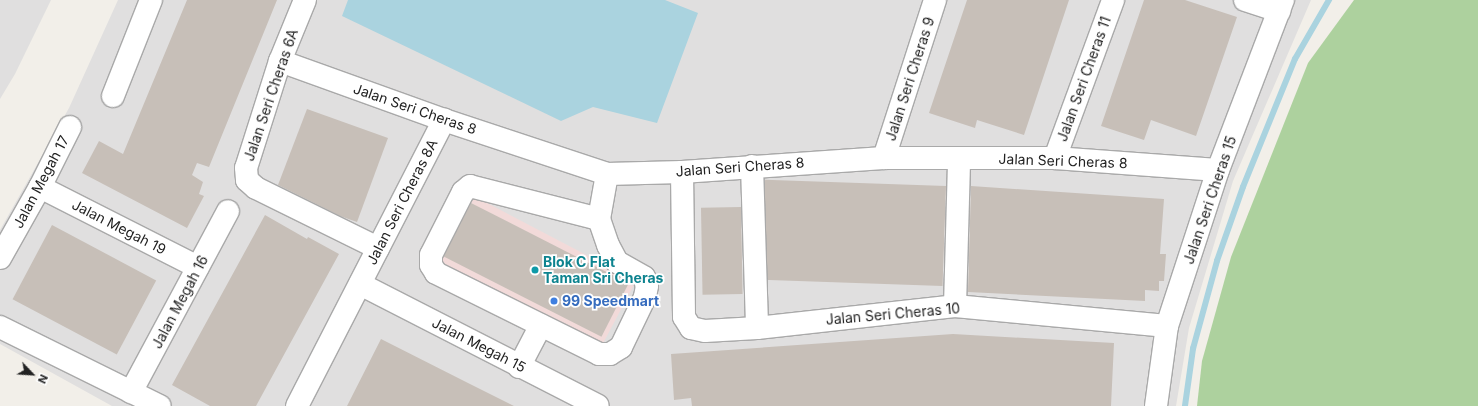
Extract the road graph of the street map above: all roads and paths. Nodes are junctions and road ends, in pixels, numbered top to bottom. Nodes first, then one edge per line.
1 (151, 0) edge
2 (306, 0) edge
3 (935, 0) edge
4 (1113, 0) edge
5 (1245, 0) edge
6 (1281, 6) edge
7 (280, 60) junction
8 (113, 96) dead end
9 (444, 120) junction
10 (70, 128) dead end
11 (884, 158) junction
12 (1055, 158) junction
13 (959, 159) junction
14 (752, 166) junction
15 (1218, 170) junction
16 (682, 172) junction
17 (607, 174) junction
18 (40, 187) junction
19 (228, 211) dead end
20 (599, 219) junction
21 (378, 248) junction
22 (0, 258) edge
23 (198, 267) junction
24 (360, 284) junction
25 (955, 306) junction
26 (541, 325) junction
27 (1167, 326) junction
28 (0, 327) edge
29 (757, 328) junction
30 (520, 367) junction
31 (131, 392) junction
32 (160, 406) edge
33 (297, 406) edge
34 (598, 406) edge
35 (1156, 406) edge

1 - 8 street
2 - 7 street, Jalan Seri Cheras 6A
3 - 11 street, Jalan Seri Cheras 9
4 - 12 street, Jalan Seri Cheras 11
5 - 6 street
6 - 15 street, Jalan Seri Cheras 15
7 - 9 street, Jalan Seri Cheras 8
7 - 21 street, Jalan Seri Cheras 6A
9 - 17 street, Jalan Seri Cheras 8
9 - 21 street, Jalan Seri Cheras 8A
10 - 18 street, Jalan Megah 17
11 - 13 street, Jalan Seri Cheras 8
11 - 14 street, Jalan Seri Cheras 8
12 - 13 street, Jalan Seri Cheras 8
12 - 15 street, Jalan Seri Cheras 8
13 - 25 street
14 - 16 street, Jalan Seri Cheras 8
14 - 29 street
15 - 27 street, Jalan Seri Cheras 15
16 - 17 street, Jalan Seri Cheras 8
16 - 29 street, Jalan Seri Cheras 10
17 - 20 street
18 - 22 street, Jalan Megah 17
18 - 23 street, Jalan Megah 19
19 - 23 street, Jalan Megah 16
20 - 26 street
20 - 26 street
21 - 24 street, Jalan Seri Cheras 8A
23 - 31 street, Jalan Megah 16
24 - 30 street, Jalan Megah 15
24 - 33 street
25 - 27 street, Jalan Seri Cheras 10
25 - 29 street, Jalan Seri Cheras 10
26 - 30 street
27 - 35 street, Jalan Seri Cheras 15
28 - 31 street
30 - 34 street, Jalan Megah 15
31 - 32 street

